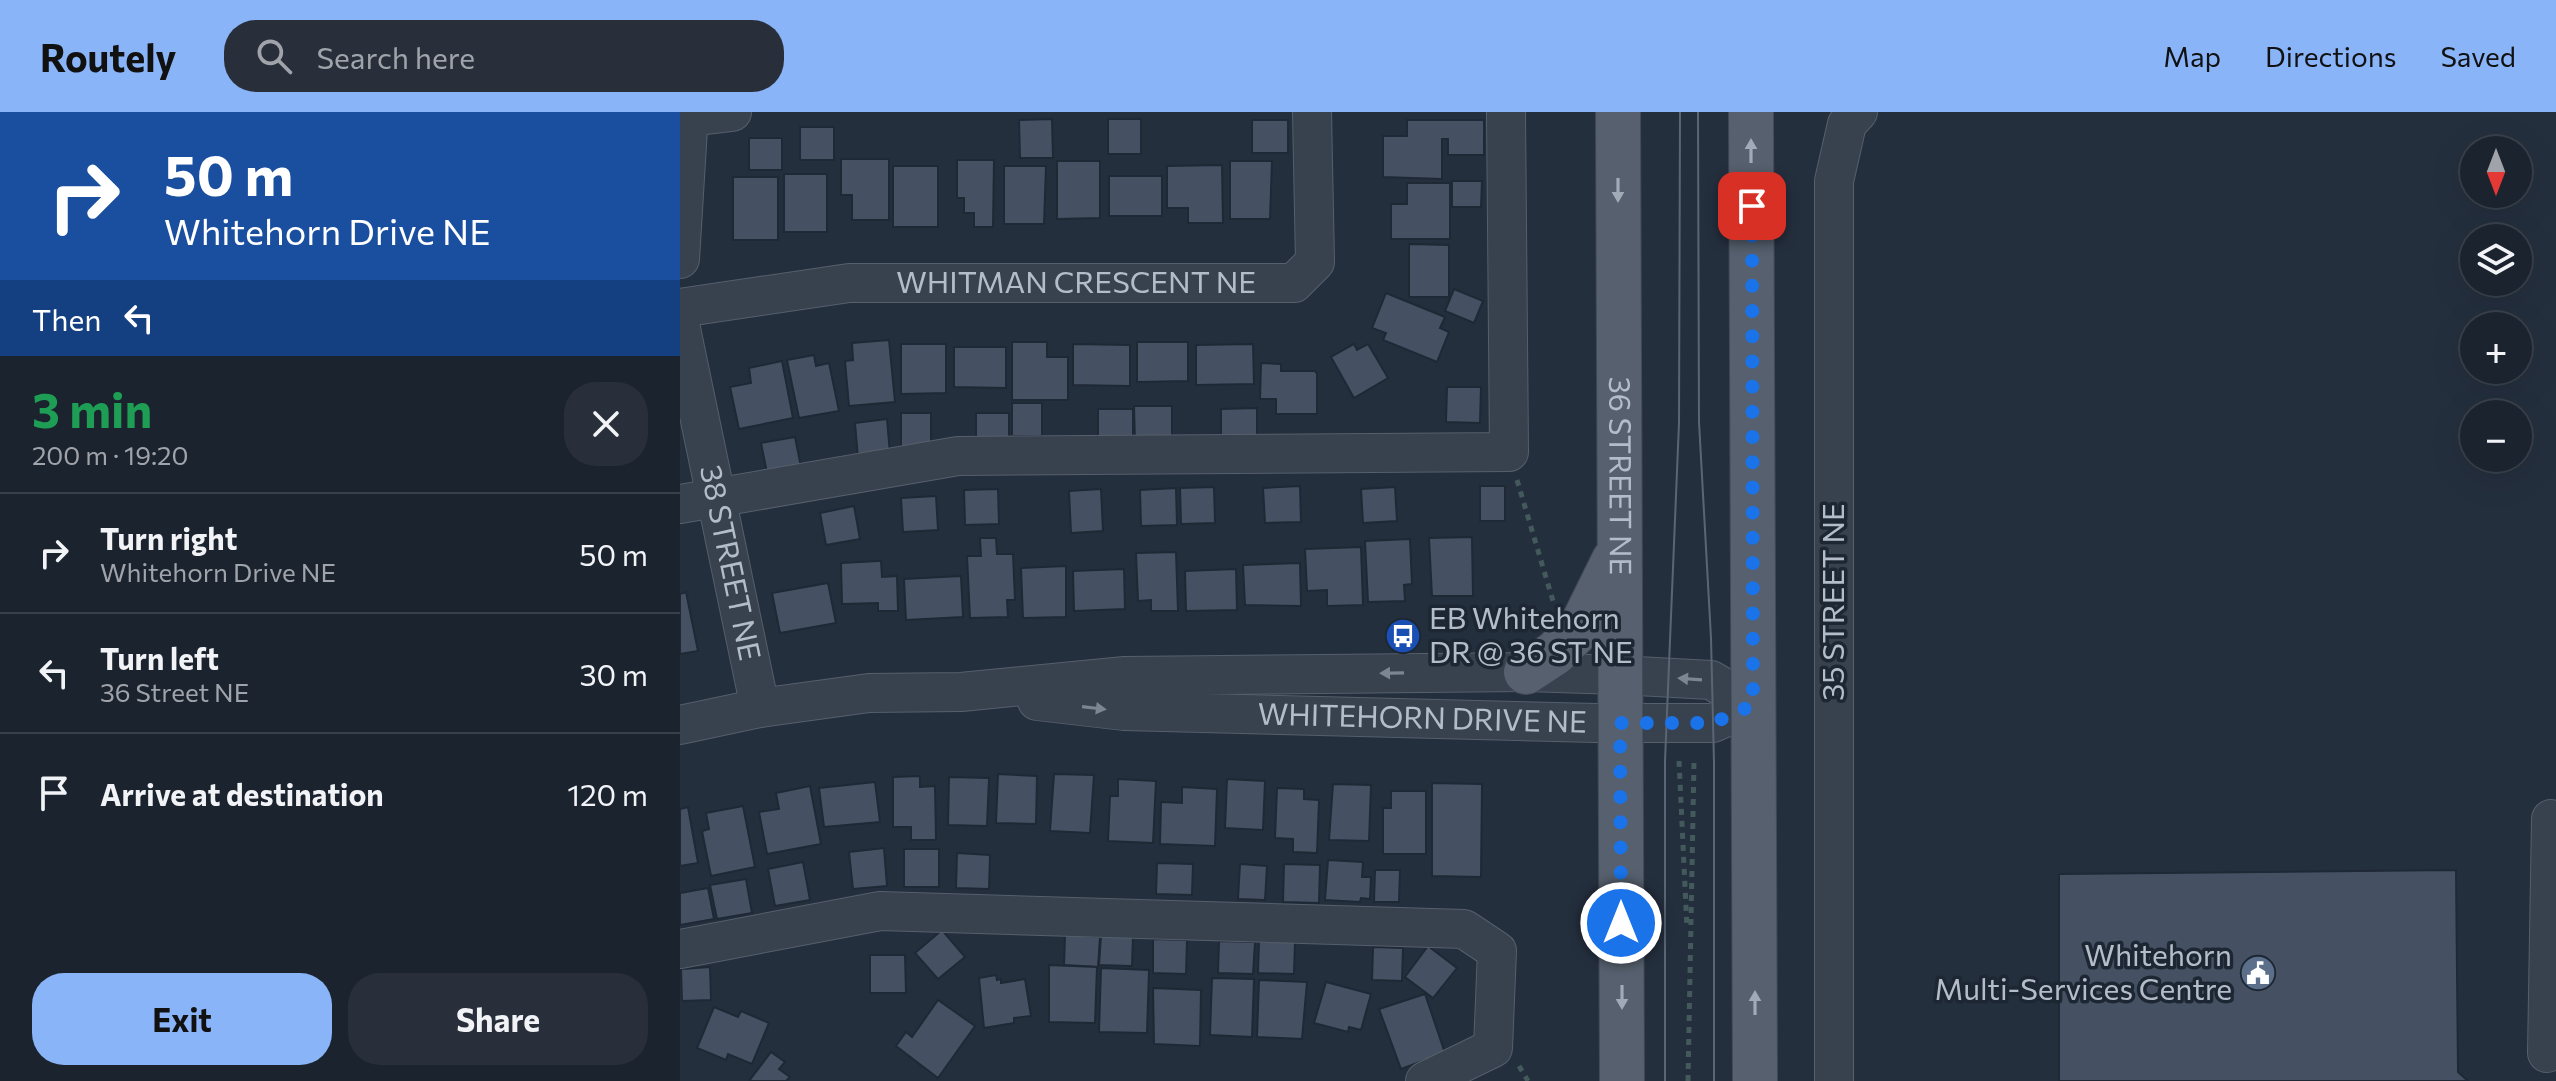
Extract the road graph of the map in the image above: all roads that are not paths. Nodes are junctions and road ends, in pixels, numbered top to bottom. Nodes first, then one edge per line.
1 (732, 112) edge
2 (1312, 112) edge
3 (1506, 112) edge
4 (1618, 112) edge
5 (1751, 112) edge
6 (686, 116) edge
7 (1852, 118) edge
8 (680, 259) edge
9 (680, 308) edge
10 (680, 324) edge
11 (698, 501) edge
12 (1618, 550) junction
13 (1526, 672) junction
14 (1619, 675) junction
15 (961, 692) junction
16 (1753, 705) junction
17 (760, 708) junction
18 (1620, 723) junction
19 (680, 725) edge
20 (2551, 819) dead end
21 (680, 949) edge
22 (2547, 1053) dead end
23 (1425, 1081) edge
24 (1622, 1081) edge
25 (1755, 1081) edge
26 (1834, 1081) edge

1 - 6 street
2 - 9 street, WHITMAN CRESCENT NE
3 - 11 street
4 -> 12 main road, 36 STREET NE
16 -> 5 main road
6 - 8 street
7 - 26 street, 35 STREET NE
10 - 11 street, 38 STREET NE
11 - 17 street, 38 STREET NE
12 - 13 main road
12 - 14 main road, 36 STREET NE
13 - 14 street, WHITEHORN DRIVE NE
13 -> 15 street, WHITEHORN DRIVE NE
16 -> 14 street, WHITEHORN DRIVE NE
14 - 18 main road, 36 STREET NE
15 - 17 street, WHITEHORN DRIVE NE
15 -> 18 street, WHITEHORN DRIVE NE
16 - 18 street, WHITEHORN DRIVE NE
25 -> 16 main road
17 - 19 street, WHITEHORN DRIVE NE
18 -> 24 main road, 36 STREET NE
20 - 22 street
21 - 23 street

